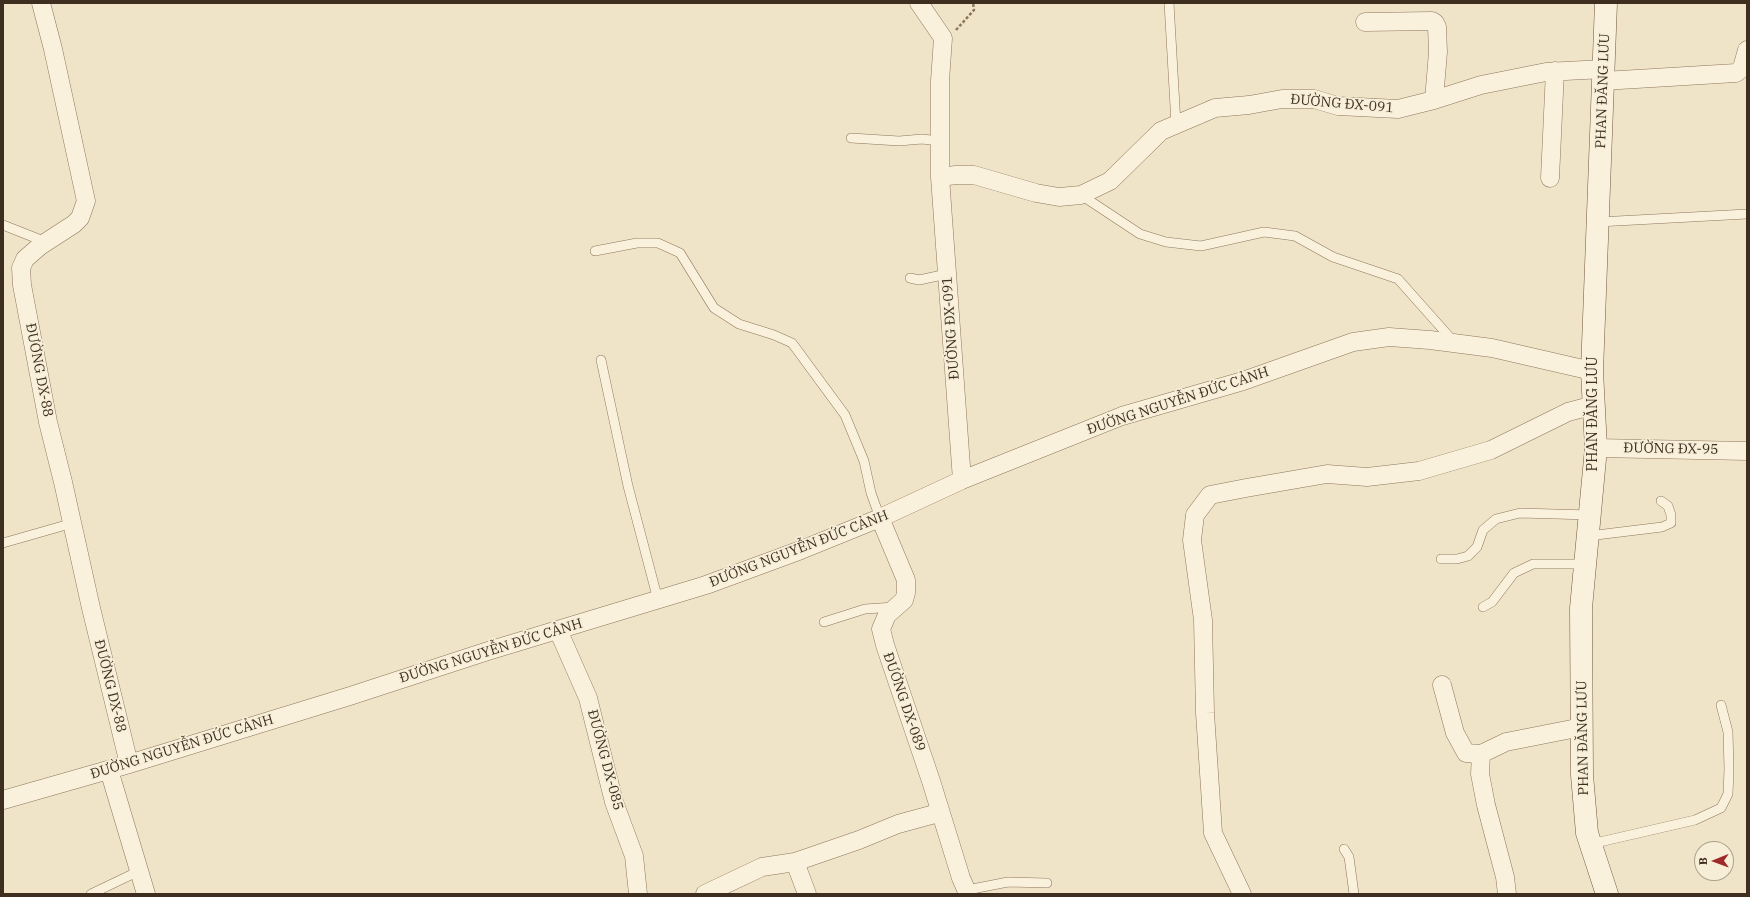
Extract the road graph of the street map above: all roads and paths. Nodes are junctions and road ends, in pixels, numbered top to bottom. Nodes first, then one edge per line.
1 (41, 3) edge
2 (919, 3) edge
3 (973, 3) edge
4 (1169, 3) edge
5 (1606, 3) edge
6 (1365, 22) dead end
7 (942, 45) junction
8 (1747, 50) edge
9 (1555, 71) junction
10 (1604, 75) junction
11 (1434, 100) junction
12 (1176, 124) junction
13 (851, 138) dead end
14 (939, 141) junction
15 (940, 177) junction
16 (1550, 178) dead end
17 (1081, 195) junction
18 (1747, 214) edge
19 (1598, 222) junction
20 (3, 225) edge
21 (46, 242) junction
22 (595, 251) dead end
23 (947, 274) junction
24 (910, 278) dead end
25 (1455, 343) junction
26 (601, 360) dead end
27 (1592, 371) junction
28 (1594, 405) junction
29 (1596, 448) junction
30 (1747, 451) edge
31 (962, 480) junction
32 (1662, 501) dead end
33 (1590, 515) junction
34 (880, 518) junction
35 (72, 523) junction
36 (1588, 536) junction
37 (3, 543) edge
38 (1441, 559) dead end
39 (1585, 564) junction
40 (658, 600) junction
41 (896, 607) junction
42 (1483, 607) dead end
43 (824, 622) dead end
44 (558, 630) junction
45 (1442, 685) dead end
46 (1721, 704) dead end
47 (1582, 727) junction
48 (1481, 754) junction
49 (129, 764) junction
50 (109, 770) junction
51 (3, 800) edge
52 (940, 811) junction
53 (1591, 844) junction
54 (1344, 849) dead end
55 (795, 862) junction
56 (139, 871) junction
57 (1047, 882) dead end
58 (968, 892) edge
59 (91, 894) edge
60 (146, 894) edge
61 (638, 894) edge
62 (706, 894) edge
63 (806, 894) edge
64 (1242, 894) edge
65 (1354, 894) edge
66 (1507, 894) edge
67 (1607, 894) edge

1 - 21 street, ĐƯỜNG DX-88
2 - 7 street, ĐƯỜNG ĐX-091
3 - 7 path
4 - 12 lane
5 - 10 street, PHAN ĐĂNG LƯU
6 - 11 street
7 - 14 street, ĐƯỜNG ĐX-091
8 - 10 street, ĐƯỜNG ĐX-091
9 - 10 street, ĐƯỜNG ĐX-091
9 - 11 street, ĐƯỜNG ĐX-091
9 - 16 street
10 - 19 street, PHAN ĐĂNG LƯU
11 - 12 street, ĐƯỜNG ĐX-091
12 - 17 street, ĐƯỜNG ĐX-091
13 - 14 lane
14 - 15 street, ĐƯỜNG ĐX-091
15 - 17 street, ĐƯỜNG ĐX-091
15 - 23 street, ĐƯỜNG ĐX-091
17 - 25 lane
18 - 19 lane
19 - 27 street, PHAN ĐĂNG LƯU
20 - 21 lane
21 - 35 street, ĐƯỜNG DX-88
22 - 34 lane
23 - 24 lane
23 - 31 street, ĐƯỜNG ĐX-091
25 - 27 street, ĐƯỜNG NGUYỄN ĐỨC CẢNH
25 - 31 street, ĐƯỜNG NGUYỄN ĐỨC CẢNH
26 - 40 lane
27 - 28 street, PHAN ĐĂNG LƯU
28 - 29 street, PHAN ĐĂNG LƯU
28 - 64 street
29 - 30 street, ĐƯỜNG ĐX-95
29 - 33 street, PHAN ĐĂNG LƯU
31 - 34 street, ĐƯỜNG NGUYỄN ĐỨC CẢNH
32 - 36 lane
33 - 36 street, PHAN ĐĂNG LƯU
33 - 38 lane
34 - 40 street, ĐƯỜNG NGUYỄN ĐỨC CẢNH
34 - 41 street, ĐƯỜNG DX-089
35 - 37 lane
35 - 49 street, ĐƯỜNG DX-88
36 - 39 street, PHAN ĐĂNG LƯU
39 - 42 lane
39 - 47 street, PHAN ĐĂNG LƯU
40 - 44 street, ĐƯỜNG NGUYỄN ĐỨC CẢNH
41 - 43 lane
41 - 52 street, ĐƯỜNG DX-089
44 - 49 street, ĐƯỜNG NGUYỄN ĐỨC CẢNH
44 - 61 street, ĐƯỜNG DX-085
45 - 48 street
46 - 53 lane
47 - 48 street
47 - 53 street, PHAN ĐĂNG LƯU
48 - 66 street
49 - 50 street, ĐƯỜNG NGUYỄN ĐỨC CẢNH
50 - 51 street, ĐƯỜNG NGUYỄN ĐỨC CẢNH
50 - 56 street
52 - 55 street
52 - 58 street, ĐƯỜNG DX-089
53 - 67 street, PHAN ĐĂNG LƯU
54 - 65 lane
55 - 62 street
55 - 63 street
56 - 59 lane
56 - 60 street
57 - 58 lane

